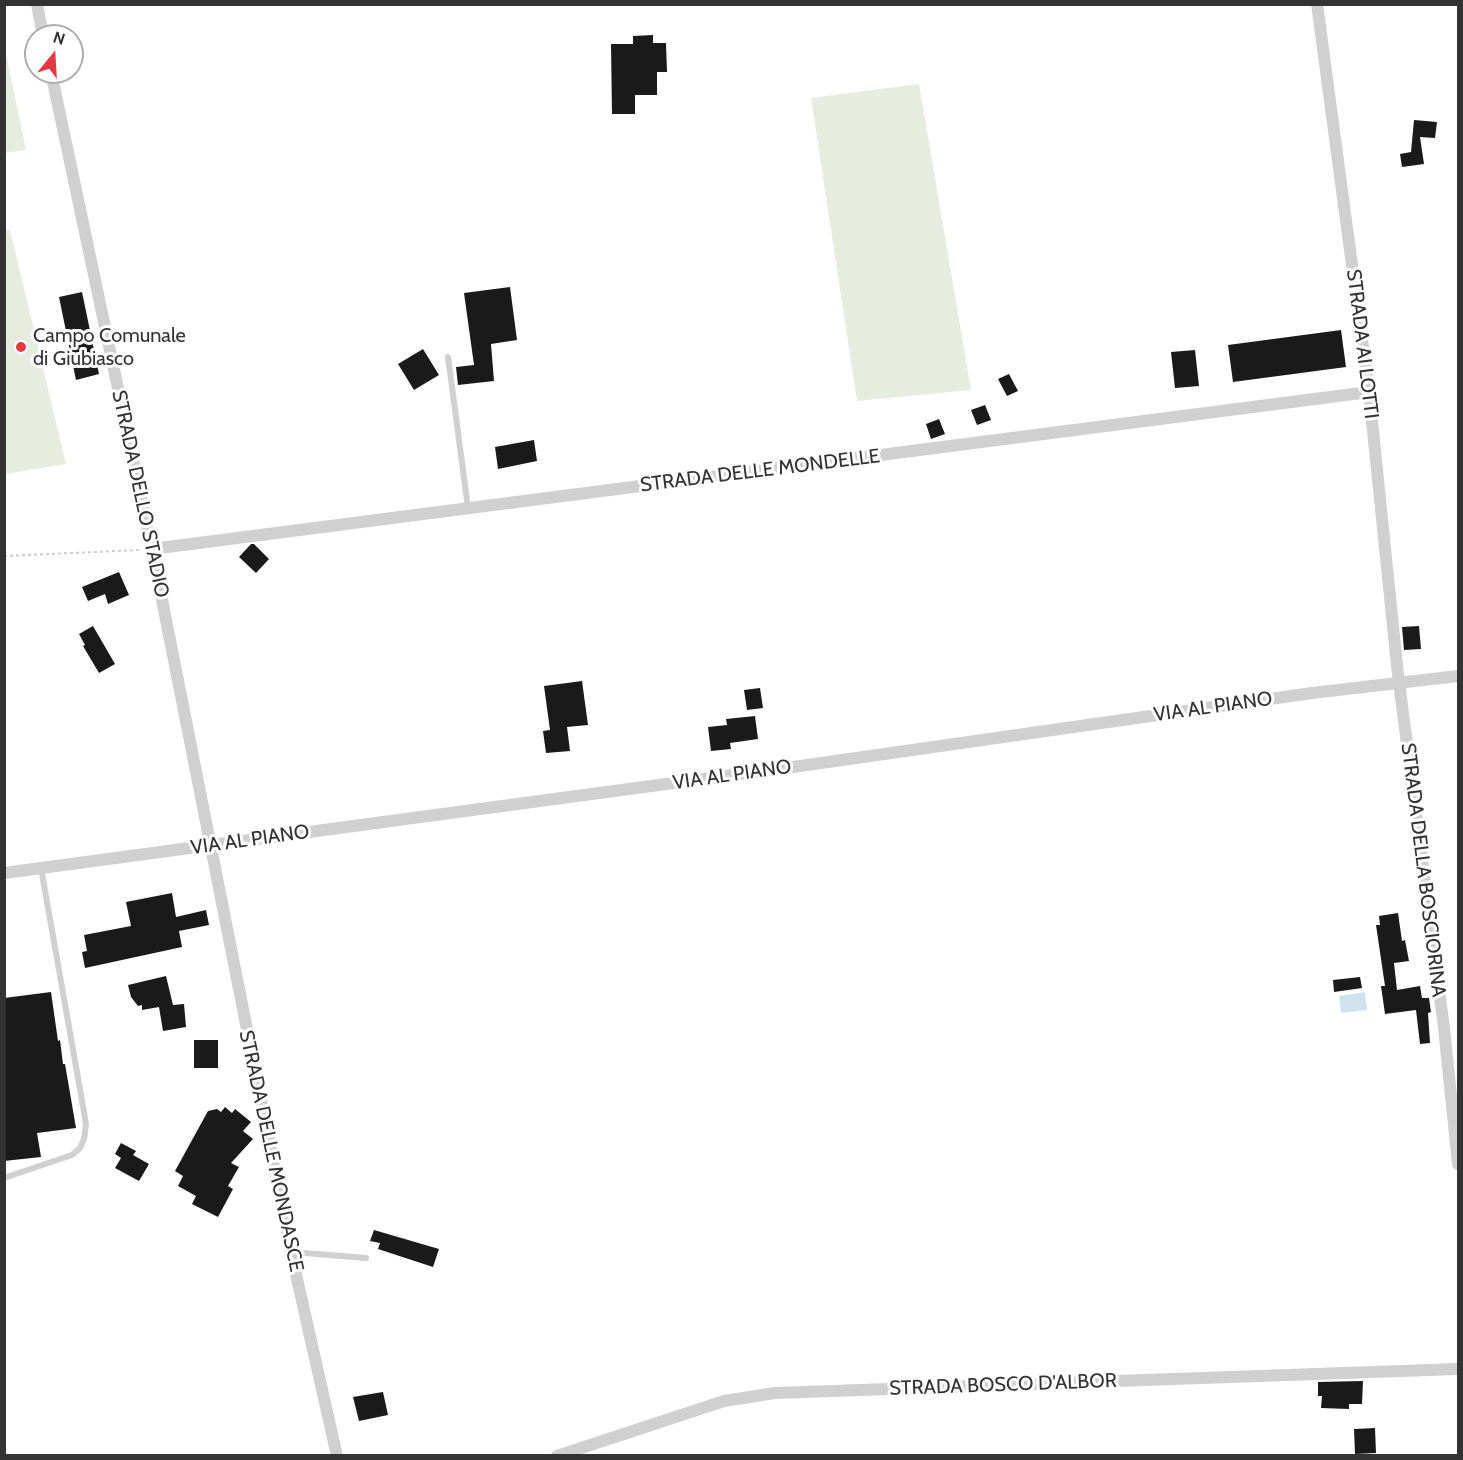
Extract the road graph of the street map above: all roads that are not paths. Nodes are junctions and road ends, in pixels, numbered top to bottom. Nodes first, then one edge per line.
1 (37, 4) edge
2 (1317, 4) edge
3 (41, 24) edge
4 (54, 84) edge
5 (448, 357) dead end
6 (1369, 392) junction
7 (468, 509) junction
8 (152, 549) junction
9 (1458, 676) edge
10 (1399, 684) junction
11 (210, 846) junction
12 (41, 868) junction
13 (4, 873) edge
14 (1458, 1164) edge
15 (4, 1178) edge
16 (291, 1252) junction
17 (366, 1258) dead end
18 (1458, 1369) edge
19 (337, 1455) edge
20 (557, 1455) edge

1 - 3 street
2 - 6 street, STRADA AI LOTTI
4 - 8 street, STRADA DELLO STADIO
5 - 7 lane
6 - 7 street, STRADA DELLE MONDELLE
6 - 10 street, STRADA AI LOTTI
7 - 8 street, STRADA DELLE MONDELLE
8 - 11 street, STRADA DELLO STADIO
9 - 10 street, VIA AL PIANO
10 - 11 street, VIA AL PIANO
10 - 14 street, STRADA DELLA BOSCIORINA
11 - 12 street, VIA AL PIANO
11 - 16 street, STRADA DELLE MONDASCE
12 - 13 street, VIA AL PIANO
12 - 15 lane
16 - 17 lane
16 - 19 street, STRADA DELLE MONDASCE
18 - 20 street, STRADA BOSCO D'ALBOR

